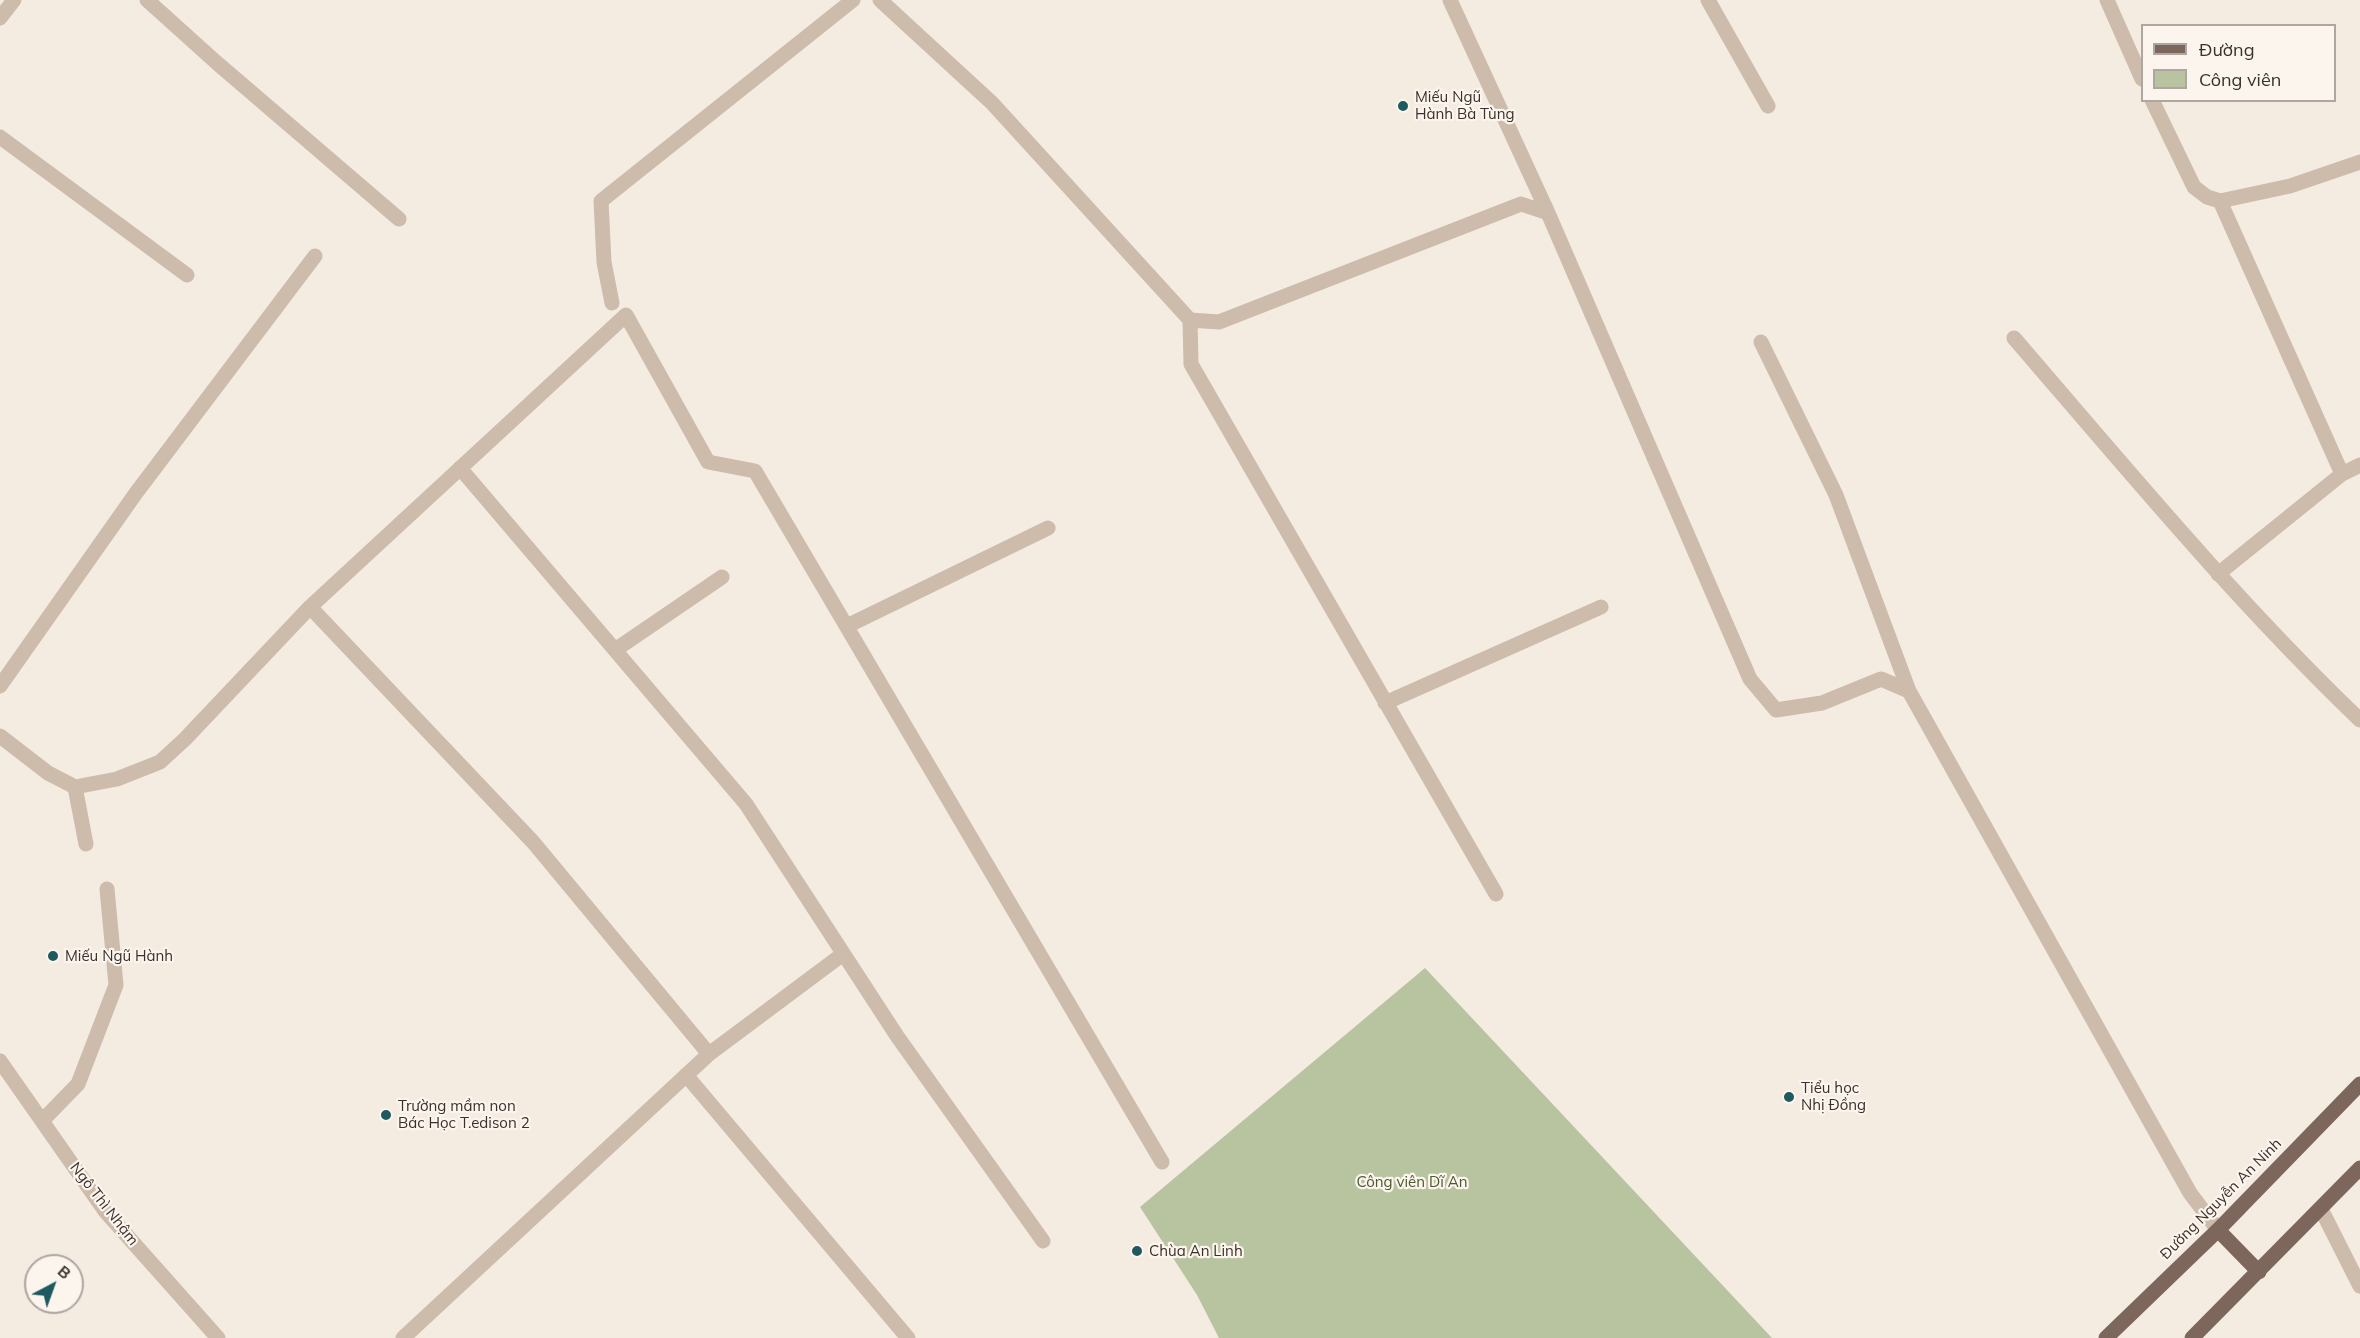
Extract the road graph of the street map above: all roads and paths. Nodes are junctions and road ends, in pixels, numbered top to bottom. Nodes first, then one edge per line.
1 (14, 0) edge
2 (147, 0) edge
3 (853, 0) edge
4 (880, 0) edge
5 (1450, 0) edge
6 (1708, 0) edge
7 (2107, 0) edge
8 (0, 18) edge
9 (2141, 77) edge
10 (2153, 102) edge
11 (1768, 106) dead end
12 (0, 137) edge
13 (2360, 162) edge
14 (2220, 201) junction
15 (1548, 213) junction
16 (399, 219) dead end
17 (315, 256) dead end
18 (186, 275) dead end
19 (612, 303) dead end
20 (1190, 320) junction
21 (2014, 338) dead end
22 (1761, 342) dead end
23 (2360, 465) edge
24 (460, 468) junction
25 (2342, 474) junction
26 (1048, 528) dead end
27 (2218, 574) junction
28 (722, 577) dead end
29 (310, 607) junction
30 (1601, 607) dead end
31 (848, 626) junction
32 (615, 650) junction
33 (0, 686) edge
34 (1909, 691) junction
35 (1385, 703) junction
36 (2360, 720) edge
37 (0, 736) edge
38 (75, 787) junction
39 (86, 844) dead end
40 (107, 889) dead end
41 (1496, 894) dead end
42 (843, 954) junction
43 (709, 1054) junction
44 (0, 1061) edge
45 (686, 1075) junction
46 (2360, 1084) edge
47 (42, 1121) junction
48 (1162, 1162) dead end
49 (2360, 1168) edge
50 (2321, 1209) junction
51 (2218, 1230) junction
52 (1043, 1241) dead end
53 (2259, 1272) junction
54 (2360, 1286) edge
55 (219, 1338) edge
56 (403, 1338) edge
57 (908, 1338) edge
58 (2106, 1338) edge
59 (2192, 1338) edge

1 - 8 street
2 - 16 street
3 - 19 street
4 - 20 street
5 - 15 street
6 - 11 street
7 - 9 street
10 - 14 street
12 - 18 street
13 - 14 street
14 - 25 street
15 - 20 street
15 - 34 street
17 - 33 street
20 - 35 street
21 - 27 street
22 - 34 street
23 - 25 street
24 - 29 street
24 - 31 street
24 - 32 street
25 - 27 street
26 - 31 street
27 - 36 street
28 - 32 street
29 - 38 street
29 - 43 street
30 - 35 street
31 - 48 street
32 - 42 street
34 - 51 street
35 - 41 street
37 - 38 street
38 - 39 street
40 - 47 street
42 - 43 street
42 - 52 street
43 - 45 street
44 - 47 street, Ngô Thì Nhậm
45 - 56 street
45 - 57 street
46 - 51 main road, Đường Nguyễn An Ninh
47 - 55 street, Ngô Thì Nhậm
49 - 50 main road
50 - 53 main road
50 - 54 street
51 - 53 main road
51 - 58 main road, Đường Nguyễn An Ninh
53 - 59 main road

